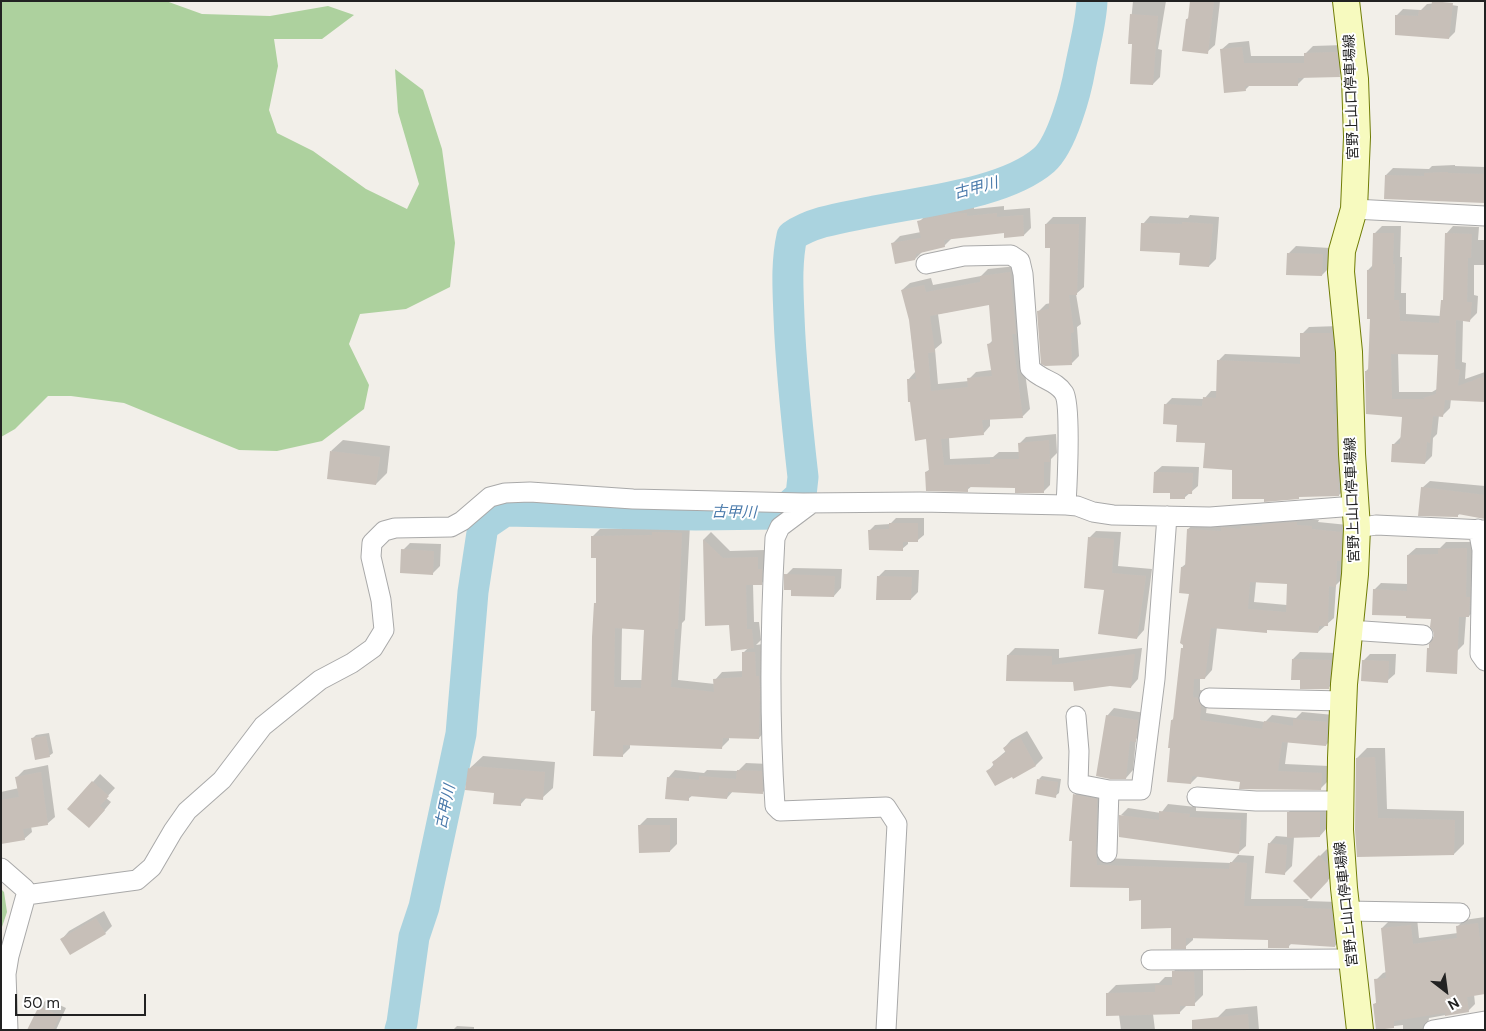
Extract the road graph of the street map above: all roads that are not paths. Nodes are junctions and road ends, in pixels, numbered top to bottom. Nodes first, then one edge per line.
1 (1346, 1) edge
2 (1354, 209) junction
3 (1485, 216) edge
4 (926, 264) dead end
5 (812, 503) junction
6 (1066, 505) junction
7 (1167, 516) junction
8 (1356, 517) junction
9 (1482, 529) edge
10 (1349, 630) junction
11 (1423, 635) dead end
12 (1485, 661) edge
13 (1209, 698) dead end
14 (1343, 701) junction
15 (1076, 716) dead end
16 (1109, 790) junction
17 (1197, 797) dead end
18 (1341, 802) junction
19 (1107, 853) dead end
20 (1, 868) edge
21 (26, 895) junction
22 (1346, 911) junction
23 (1460, 913) dead end
24 (1352, 959) junction
25 (1151, 960) dead end
26 (1485, 1021) edge
27 (8, 1030) edge
28 (886, 1030) edge
29 (1360, 1030) edge
30 (1432, 1030) edge

1 - 2 main road, 宮野上山口停車場線
2 - 3 street
2 - 8 main road, 宮野上山口停車場線
4 - 6 street
5 - 6 street
5 - 21 street
5 - 28 street
6 - 7 street
7 - 8 street
7 - 16 street
8 - 9 street
8 - 10 main road, 宮野上山口停車場線
9 - 12 street
10 - 11 street
10 - 14 main road, 宮野上山口停車場線
13 - 14 street
14 - 18 main road, 宮野上山口停車場線
15 - 16 street
16 - 19 street
17 - 18 street
18 - 22 main road, 宮野上山口停車場線
20 - 21 street
21 - 27 street
22 - 23 street
22 - 24 main road, 宮野上山口停車場線
24 - 25 street
24 - 29 main road, 宮野上山口停車場線
26 - 30 street

